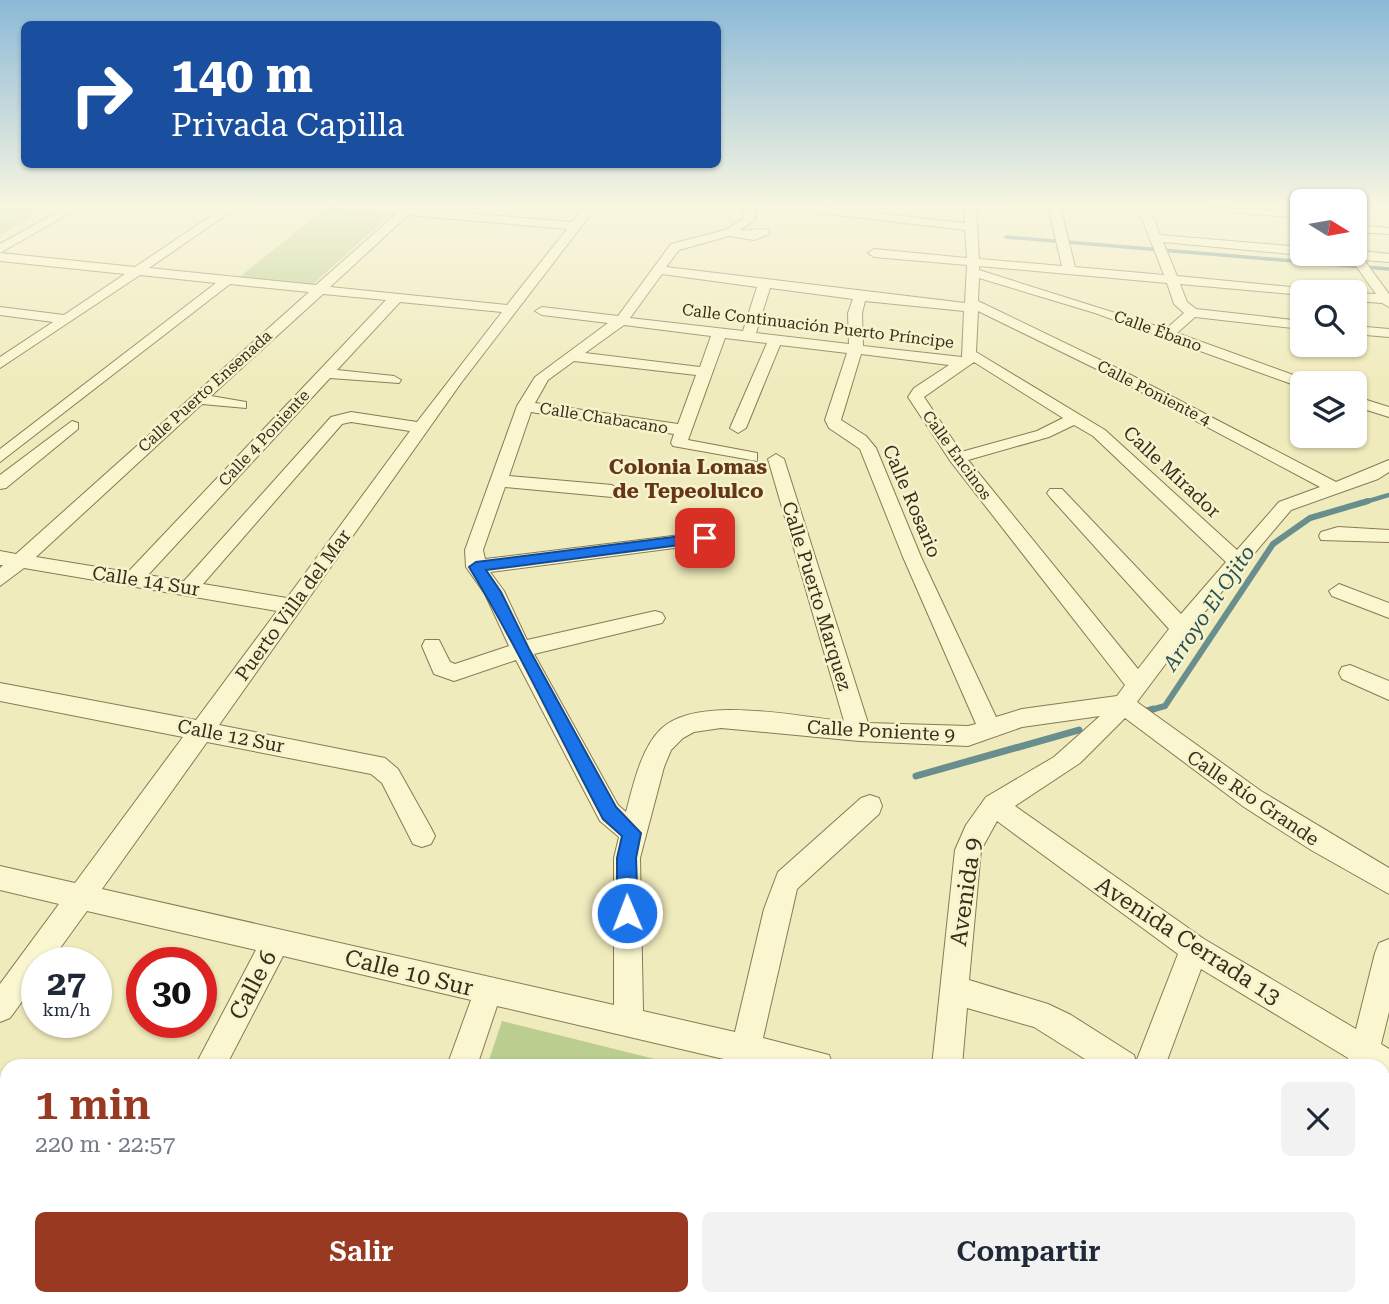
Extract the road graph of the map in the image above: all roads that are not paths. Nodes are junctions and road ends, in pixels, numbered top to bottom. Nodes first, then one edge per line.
1 (96, 267) edge
2 (142, 267) edge
3 (343, 267) edge
4 (542, 267) edge
5 (659, 267) edge
6 (973, 267) junction
7 (1069, 267) edge
8 (1166, 267) edge
9 (1364, 267) edge
10 (657, 270) junction
11 (136, 271) junction
12 (1070, 272) junction
13 (1171, 279) junction
14 (228, 280) junction
15 (765, 284) junction
16 (318, 289) junction
17 (1290, 290) edge
18 (860, 296) junction
19 (396, 298) junction
20 (1367, 299) edge
21 (1388, 301) edge
22 (971, 305) junction
23 (509, 309) junction
24 (0, 310) edge
25 (542, 311) dead end
26 (1192, 313) junction
27 (65, 319) junction
28 (622, 320) junction
29 (1290, 324) edge
30 (720, 331) junction
31 (1367, 331) edge
32 (1389, 333) edge
33 (749, 334) junction
34 (1167, 335) junction
35 (776, 338) junction
36 (856, 347) junction
37 (571, 356) junction
38 (968, 358) junction
39 (0, 364) edge
40 (706, 372) junction
41 (325, 373) junction
42 (1290, 379) edge
43 (394, 380) dead end
44 (196, 399) junction
45 (241, 405) dead end
46 (1367, 405) edge
47 (525, 406) junction
48 (1389, 412) edge
49 (1075, 418) junction
50 (72, 426) dead end
51 (422, 428) junction
52 (738, 428) dead end
53 (683, 430) junction
54 (0, 457) edge
55 (751, 457) dead end
56 (957, 458) junction
57 (776, 459) dead end
58 (1389, 465) edge
59 (499, 481) junction
60 (0, 484) edge
61 (1335, 488) junction
62 (612, 491) dead end
63 (1056, 493) dead end
64 (1328, 536) dead end
65 (1389, 536) edge
66 (705, 538) dead end
67 (9, 560) edge
68 (1237, 561) junction
69 (476, 567) junction
70 (0, 579) edge
71 (133, 579) junction
72 (189, 588) junction
73 (1339, 591) dead end
74 (292, 606) junction
75 (1389, 611) edge
76 (655, 618) dead end
77 (1181, 628) junction
78 (432, 646) dead end
79 (521, 649) junction
80 (1350, 673) dead end
81 (1138, 685) junction
82 (1389, 691) edge
83 (0, 692) edge
84 (1123, 705) junction
85 (990, 729) junction
86 (203, 730) junction
87 (859, 732) junction
88 (995, 805) junction
89 (870, 806) dead end
90 (632, 833) junction
91 (422, 836) dead end
92 (0, 878) edge
93 (1389, 882) edge
94 (82, 896) junction
95 (276, 941) junction
96 (1194, 949) junction
97 (1389, 953) edge
98 (954, 990) junction
99 (488, 992) junction
100 (0, 1007) edge
101 (629, 1024) junction
102 (744, 1058) edge
103 (1363, 1058) edge
104 (213, 1059) edge
105 (464, 1059) edge
106 (948, 1059) edge
107 (1112, 1059) edge
108 (1153, 1059) edge

1 - 11 street
2 - 11 street
3 - 16 street, Calle Puerto Ensenada
4 - 23 street, Puerto Villa del Mar
5 - 10 street
6 - 12 street
6 - 22 street
6 - 34 street, Calle Ébano
7 - 12 street
8 - 13 street
9 - 21 street
10 - 15 street, Calle Poniente 4
10 - 28 street
11 - 14 street
11 - 27 street
12 - 13 street
13 - 17 street
13 - 26 street
14 - 16 street
14 - 54 street
15 - 18 street, Calle Poniente 4
15 - 33 street
16 - 19 street
16 - 44 street, Calle Puerto Ensenada
18 - 22 street, Calle Poniente 4
18 - 36 street, Calle Rosario
19 - 23 street
19 - 41 street, Calle 4 Poniente
20 - 21 street
22 - 38 street
22 - 61 street, Calle Poniente 4
23 - 51 street, Puerto Villa del Mar
24 - 27 street
25 - 28 street, Calle Continuación Puerto Príncipe
26 - 29 street
26 - 34 street
27 - 39 street
28 - 30 street, Calle Continuación Puerto Príncipe
28 - 37 street
30 - 33 street, Calle Continuación Puerto Príncipe
30 - 40 street
31 - 32 street
33 - 35 street, Calle Continuación Puerto Príncipe
34 - 42 street, Calle Ébano
35 - 36 street, Calle Continuación Puerto Príncipe
35 - 52 street
36 - 38 street, Calle Continuación Puerto Príncipe
36 - 85 street, Calle Rosario
37 - 40 street
37 - 47 street
38 - 49 street, Calle Mirador
38 - 56 street, Calle Encinos
40 - 53 street
41 - 43 street
41 - 71 street, Calle 4 Poniente
44 - 45 street
44 - 67 street, Calle Puerto Ensenada
46 - 48 street
47 - 53 street, Calle Chabacano
47 - 59 street
49 - 56 street
49 - 68 street, Calle Mirador
50 - 60 street
51 - 72 street
51 - 74 street, Puerto Villa del Mar
53 - 55 street
56 - 81 street, Calle Encinos
57 - 87 street, Calle Puerto Marquez
58 - 61 street
59 - 62 street
59 - 69 street
61 - 68 street
63 - 77 street
64 - 65 street
66 - 69 street
67 - 70 street, Calle Puerto Ensenada
67 - 71 street, Calle 14 Sur
68 - 77 street
69 - 79 street
71 - 72 street, Calle 14 Sur
72 - 74 street, Calle 14 Sur
73 - 75 street
74 - 86 street, Puerto Villa del Mar
76 - 79 street
77 - 81 street
78 - 79 street
79 - 90 street
80 - 82 street
81 - 84 street
83 - 86 street, Calle 12 Sur
84 - 85 street, Calle Poniente 9
84 - 88 street, Avenida 9
84 - 93 street, Calle Río Grande
85 - 87 street, Calle Poniente 9
86 - 91 street, Calle 12 Sur
86 - 94 street, Puerto Villa del Mar
87 - 90 street, Calle Poniente 9
88 - 96 street, Avenida Cerrada 13
88 - 98 street, Avenida 9
89 - 102 street
90 - 101 street, Calle Poniente 9
92 - 94 street, Calle 10 Sur
94 - 95 street, Calle 10 Sur
94 - 100 street, Puerto Villa del Mar
95 - 99 street, Calle 10 Sur
95 - 104 street, Calle 6
96 - 103 street, Avenida Cerrada 13
96 - 108 street
97 - 103 street
98 - 106 street, Avenida 9
98 - 107 street
99 - 101 street, Calle 10 Sur
99 - 105 street
101 - 102 street, Calle 10 Sur

